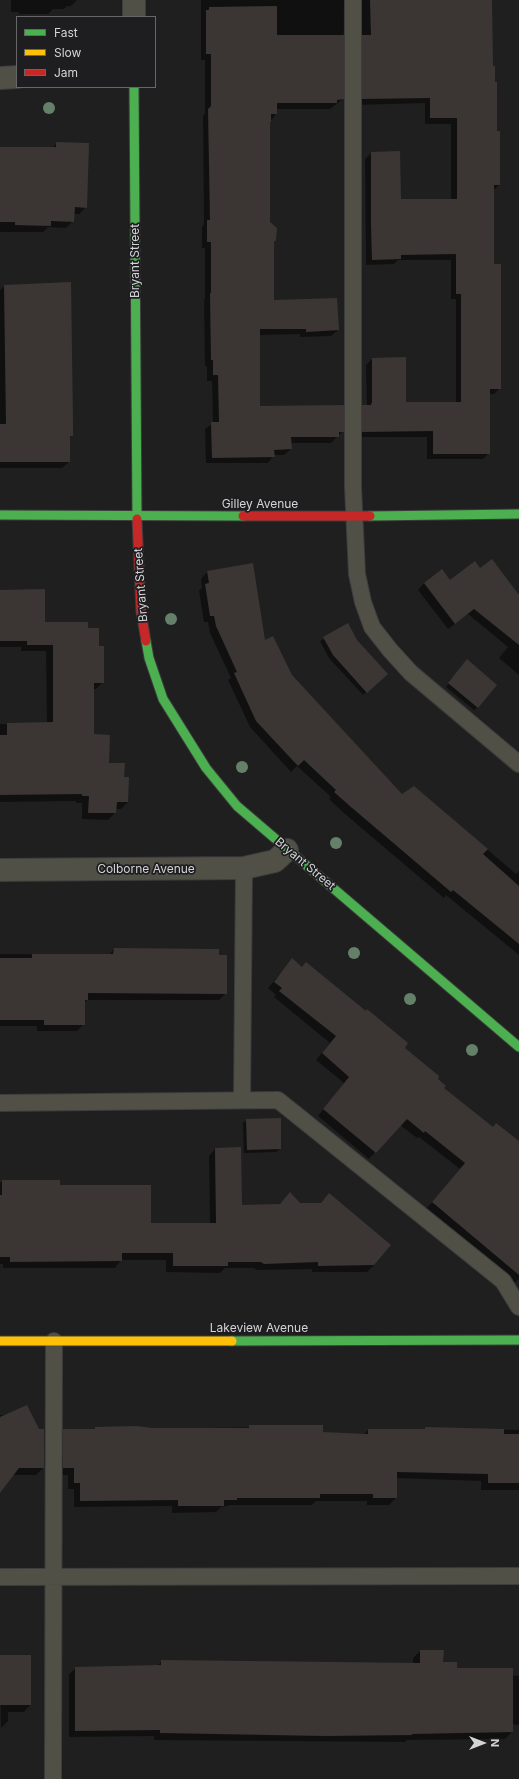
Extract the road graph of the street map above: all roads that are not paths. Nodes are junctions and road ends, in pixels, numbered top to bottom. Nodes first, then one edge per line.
1 (134, 0) edge
2 (353, 0) edge
3 (134, 16) edge
4 (0, 78) edge
5 (16, 78) edge
6 (134, 88) edge
7 (519, 514) edge
8 (137, 515) junction
9 (0, 516) edge
10 (354, 516) junction
11 (519, 764) edge
12 (287, 850) junction
13 (244, 868) junction
14 (0, 870) edge
15 (519, 1047) edge
16 (242, 1100) junction
17 (0, 1102) edge
18 (519, 1307) edge
19 (519, 1340) edge
20 (0, 1341) edge
21 (54, 1341) junction
22 (519, 1576) edge
23 (0, 1577) edge
24 (54, 1577) junction
25 (52, 1779) edge

1 - 3 street
2 - 10 lane
4 - 5 street
6 - 8 street, Bryant Street
7 - 10 street, Gilley Avenue
8 - 9 street, Gilley Avenue
8 - 10 street, Gilley Avenue
8 - 12 street, Bryant Street
10 - 11 lane
12 - 13 street, Colborne Avenue
12 - 15 street, Bryant Street
13 - 14 street, Colborne Avenue
13 - 16 lane
16 - 17 lane
16 - 18 lane
19 - 21 street, Lakeview Avenue
20 - 21 street, Lakeview Avenue
21 - 24 lane
22 - 24 lane
23 - 24 lane
24 - 25 lane

